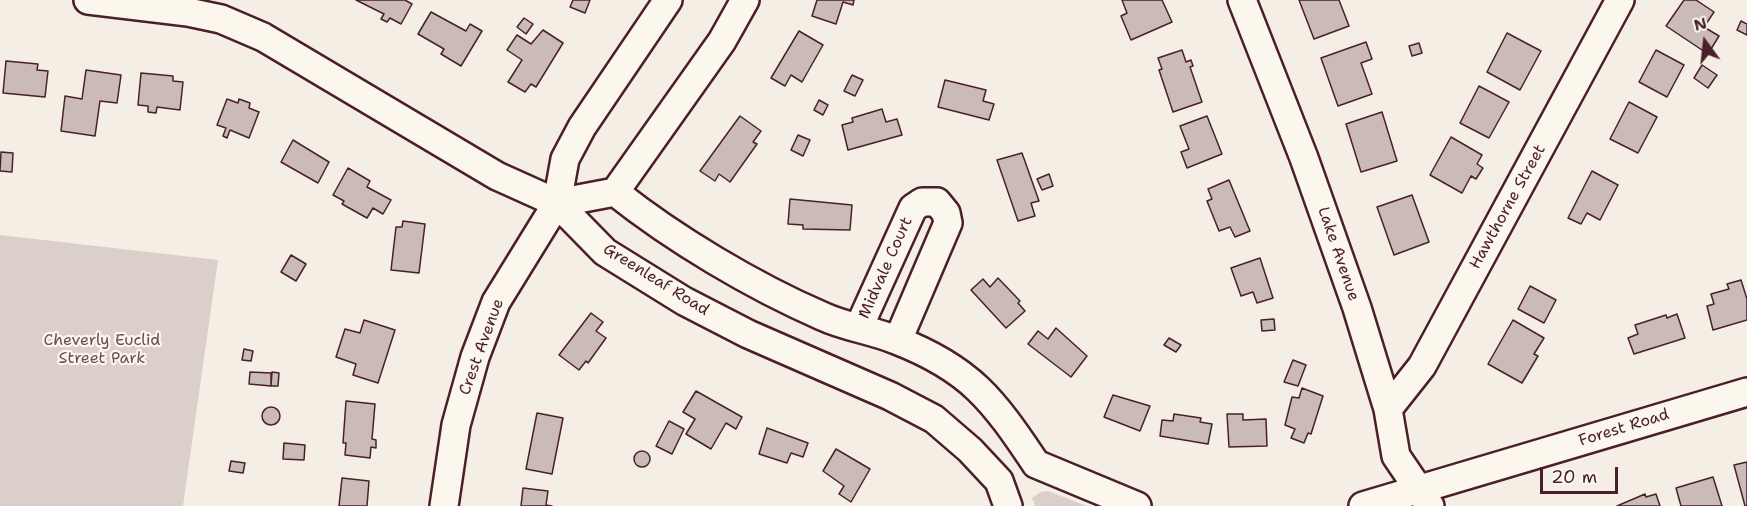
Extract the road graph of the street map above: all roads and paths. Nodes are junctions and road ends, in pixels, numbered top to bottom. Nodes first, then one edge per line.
1 (88, 0) edge
2 (668, 0) edge
3 (745, 0) edge
4 (1242, 0) edge
5 (1620, 0) edge
6 (122, 2) edge
7 (615, 192) junction
8 (557, 203) junction
9 (859, 327) junction
10 (897, 340) junction
11 (1747, 392) edge
12 (1388, 409) junction
13 (1036, 464) junction
14 (999, 481) junction
15 (1425, 497) edge
16 (444, 506) edge
17 (1008, 506) edge
18 (1137, 506) edge
19 (1364, 506) edge

1 - 6 street, Greenleaf Road
2 - 8 street, Crest Avenue
3 - 7 street
4 - 12 street, Lake Avenue
5 - 12 street, Hawthorne Street
6 - 8 street, Greenleaf Road
7 - 8 street
7 - 9 street
8 - 14 street, Greenleaf Road
8 - 16 street, Crest Avenue
9 - 10 street
9 - 10 street, Midvale Court
10 - 13 street
11 - 15 street, Forest Road
12 - 15 street, Lake Avenue
13 - 14 street
13 - 18 street
14 - 17 street, Greenleaf Road
15 - 19 street, Forest Road

